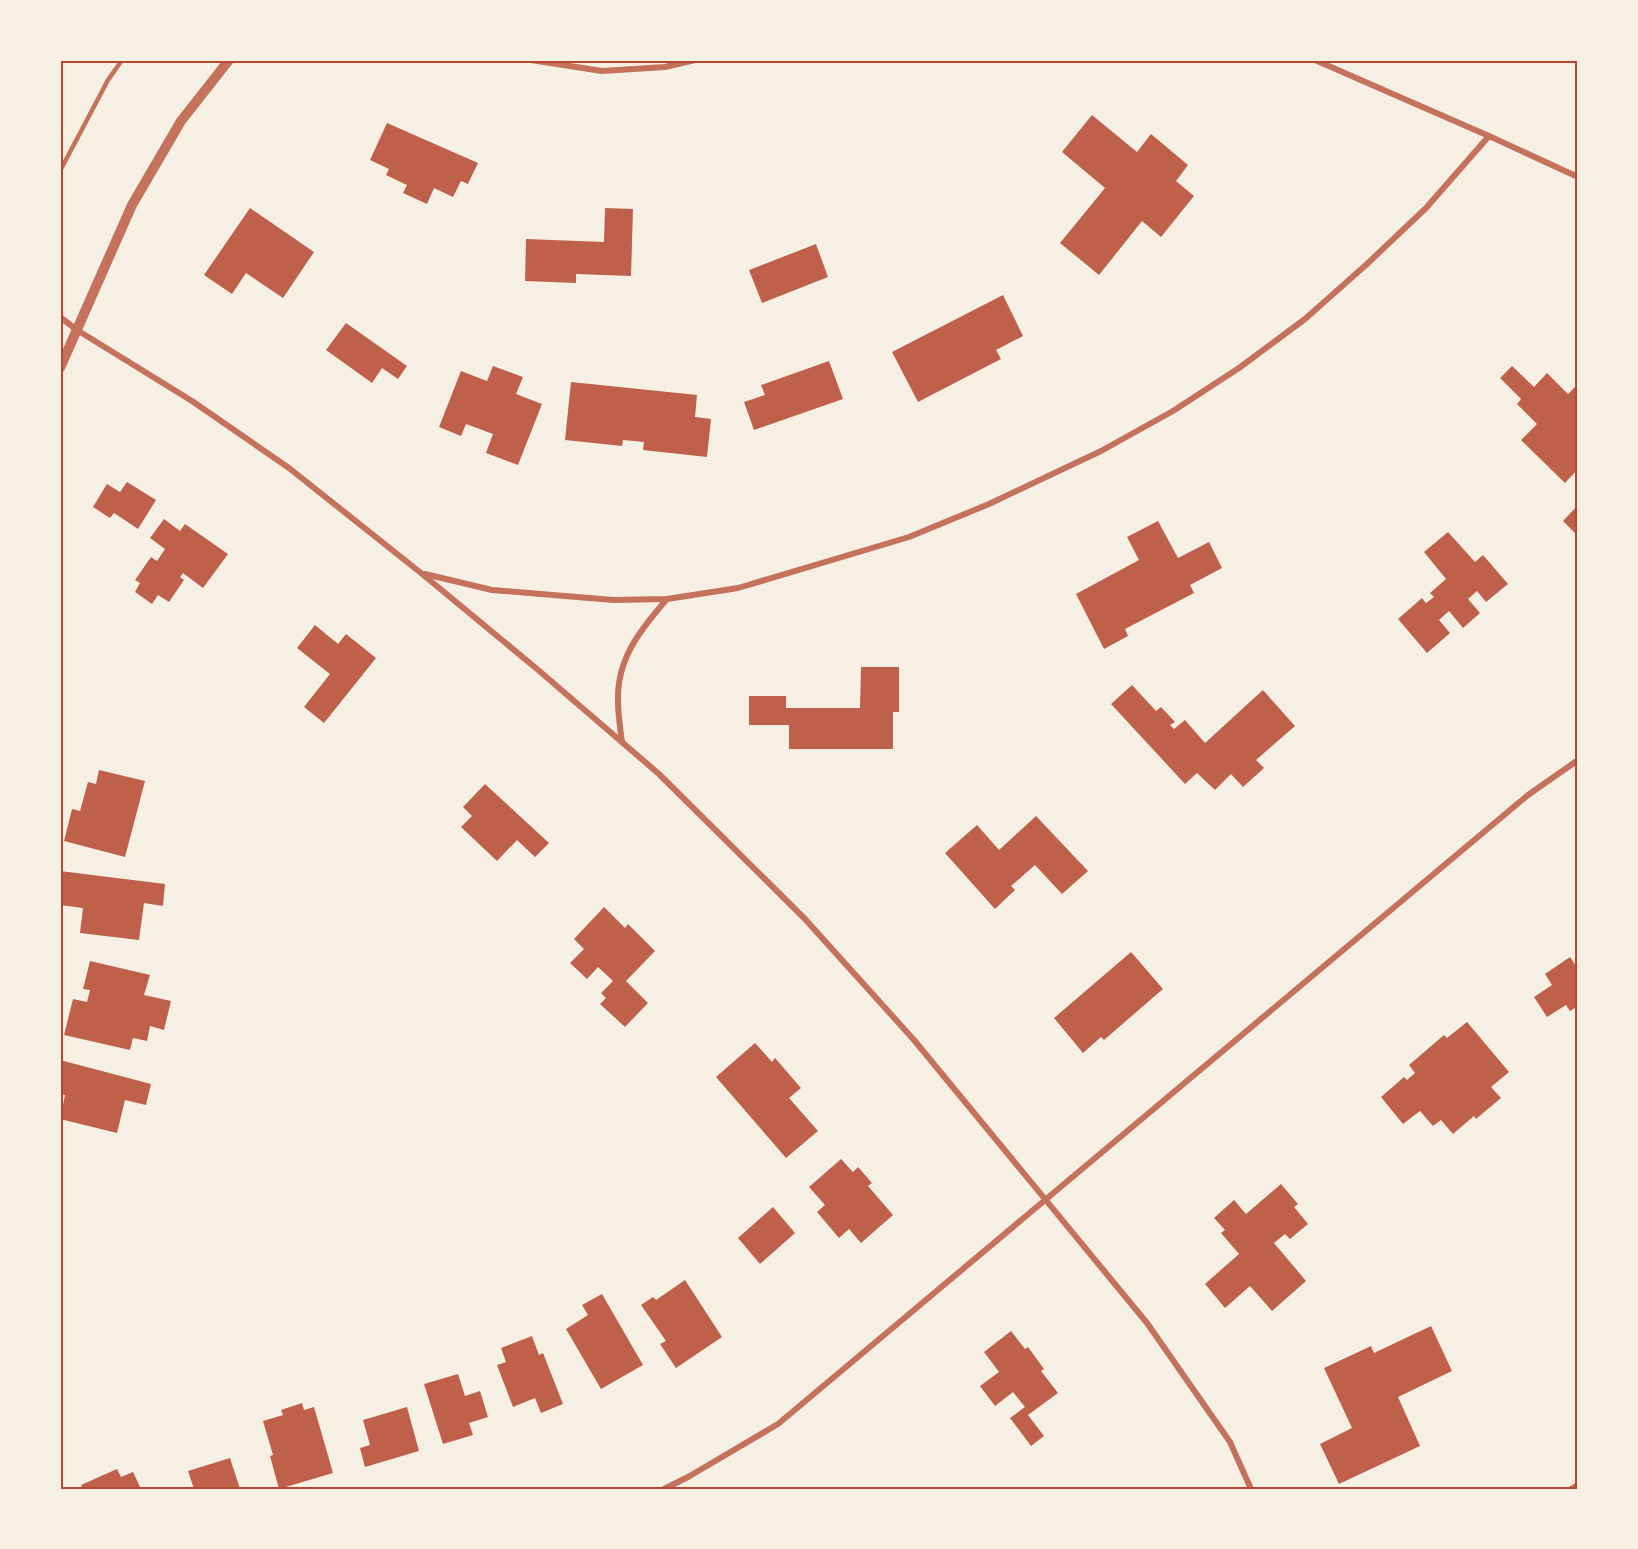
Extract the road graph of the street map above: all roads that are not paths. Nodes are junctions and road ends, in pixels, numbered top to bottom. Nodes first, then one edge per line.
1 (122, 60) edge
2 (228, 60) edge
3 (531, 60) edge
4 (695, 60) edge
5 (1315, 60) edge
6 (1489, 136) junction
7 (60, 171) edge
8 (1578, 177) edge
9 (60, 317) edge
10 (77, 330) junction
11 (60, 368) edge
12 (421, 573) junction
13 (667, 599) junction
14 (622, 743) junction
15 (1578, 760) edge
16 (1045, 1199) junction
17 (1578, 1485) edge
18 (664, 1489) edge
19 (1251, 1489) edge
20 (1571, 1489) edge

1 - 7 lane
2 - 10 street
3 - 4 street
5 - 6 street
6 - 8 street
6 - 13 street
9 - 10 street
10 - 11 street
10 - 12 street
12 - 13 street
12 - 14 street
13 - 14 street
14 - 16 street
15 - 16 street
16 - 18 street
16 - 19 street
17 - 20 street

